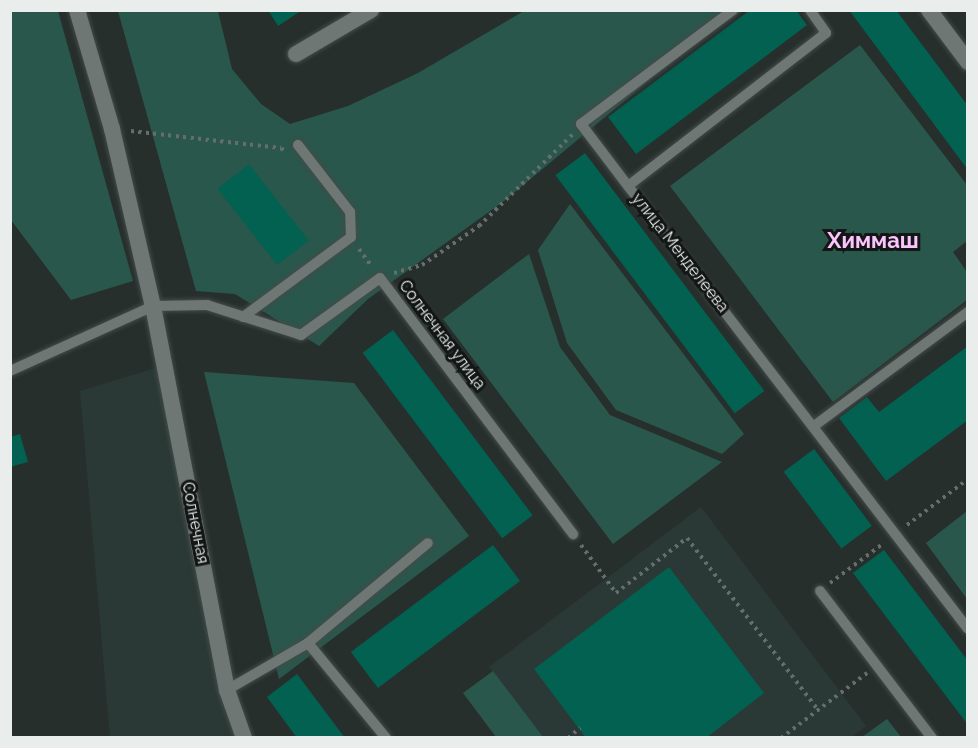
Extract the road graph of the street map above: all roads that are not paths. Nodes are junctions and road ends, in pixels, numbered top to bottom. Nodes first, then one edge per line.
1 (77, 10) edge
2 (371, 10) edge
3 (733, 10) edge
4 (810, 10) edge
5 (929, 10) edge
6 (296, 54) dead end
7 (968, 62) edge
8 (298, 145) dead end
9 (628, 186) junction
10 (153, 306) junction
11 (968, 312) edge
12 (243, 317) junction
13 (10, 371) edge
14 (814, 426) junction
15 (573, 534) road end
16 (428, 543) dead end
17 (820, 591) road end
18 (968, 629) edge
19 (308, 643) junction
20 (226, 690) junction
21 (244, 738) edge
22 (387, 738) edge
23 (932, 738) edge

1 - 10 street, Солнечная
2 - 6 street
3 - 9 lane
4 - 9 lane, улица Менделеева
5 - 7 street
8 - 12 lane
9 - 14 lane, улица Менделеева
10 - 12 lane, Солнечная улица
10 - 13 lane, Солнечная улица
10 - 20 street, Солнечная
11 - 14 lane
12 - 15 lane, Солнечная улица
14 - 18 lane, улица Менделеева
16 - 19 lane
17 - 23 lane
19 - 20 lane
19 - 22 lane
20 - 21 street, Солнечная

